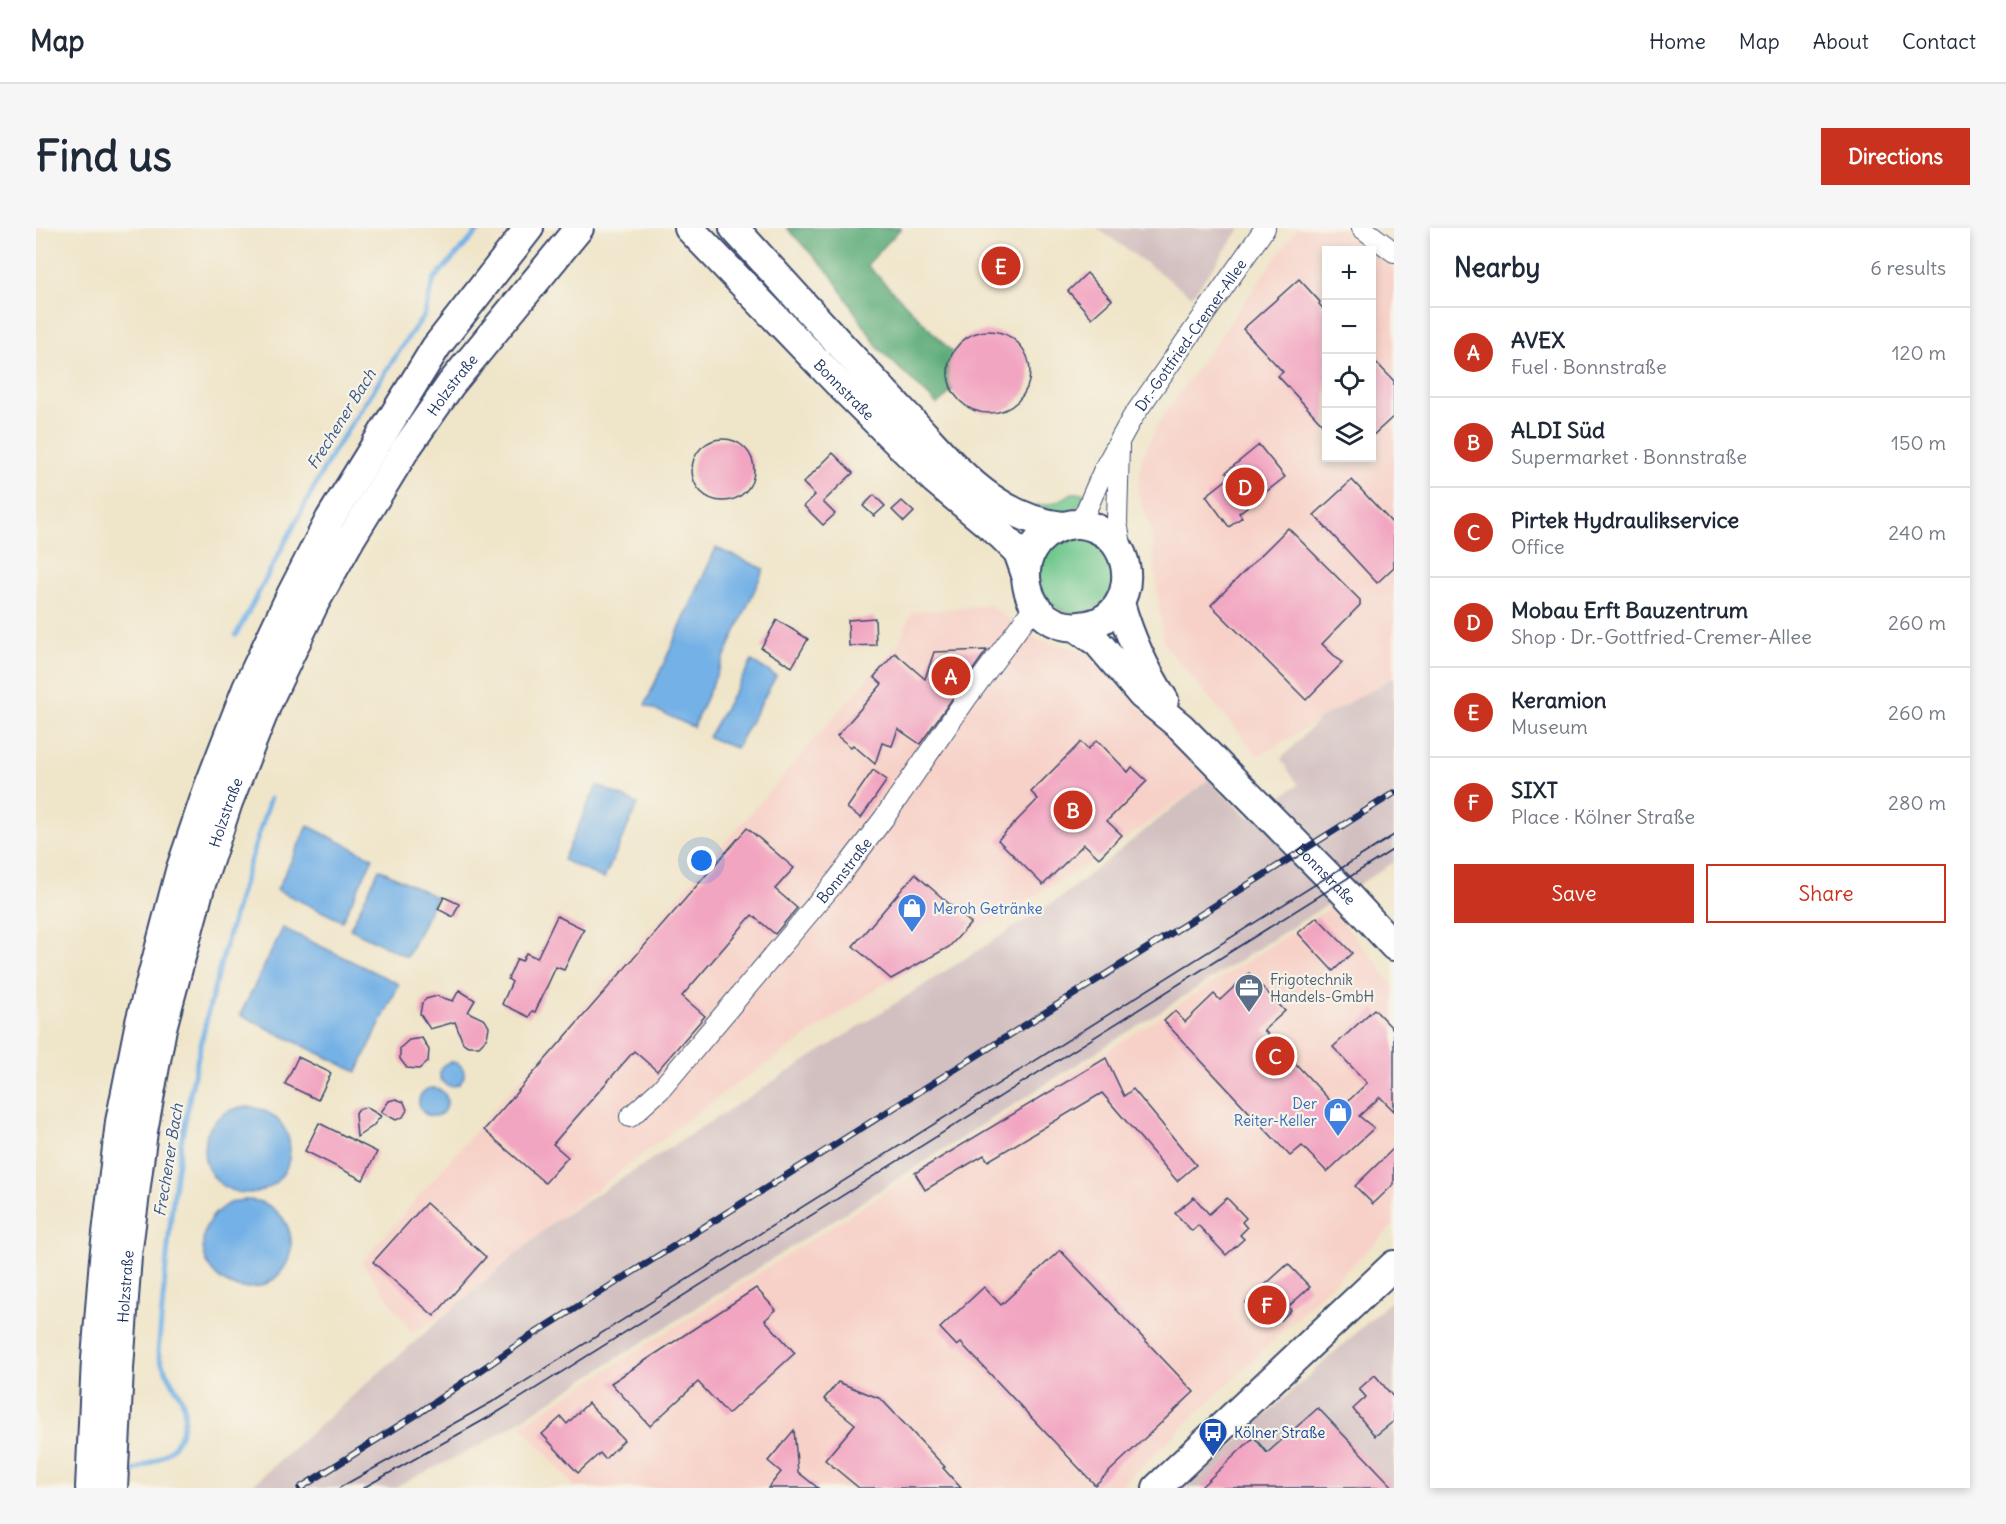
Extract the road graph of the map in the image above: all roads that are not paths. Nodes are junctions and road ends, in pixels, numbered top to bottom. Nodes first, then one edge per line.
1 (529, 228) edge
2 (734, 228) edge
3 (1265, 228) edge
4 (1362, 228) edge
5 (579, 230) edge
6 (690, 232) edge
7 (1394, 252) edge
8 (1119, 443) junction
9 (1070, 525) junction
10 (1122, 553) junction
11 (1025, 572) junction
12 (1119, 603) junction
13 (1037, 608) junction
14 (1076, 627) junction
15 (1181, 727) junction
16 (1394, 946) edge
17 (630, 1117) dead end
18 (1394, 1265) edge
19 (101, 1479) edge
20 (1157, 1488) edge

1 - 19 main road, Holzstraße
2 - 9 main road, Bonnstraße
3 - 8 street, Dr.-Gottfried-Cremer-Allee
4 - 7 street
5 - 19 main road, Holzstraße
6 - 11 main road, Bonnstraße
8 - 9 street, Dr.-Gottfried-Cremer-Allee
8 - 10 street, Dr.-Gottfried-Cremer-Allee
9 - 10 main road
9 - 11 main road
10 - 12 main road
11 - 13 main road
12 - 14 main road
12 - 15 main road, Bonnstraße
13 - 14 main road
13 - 17 street, Bonnstraße
14 - 15 main road, Bonnstraße
15 - 16 main road, Bonnstraße
18 - 20 main road

